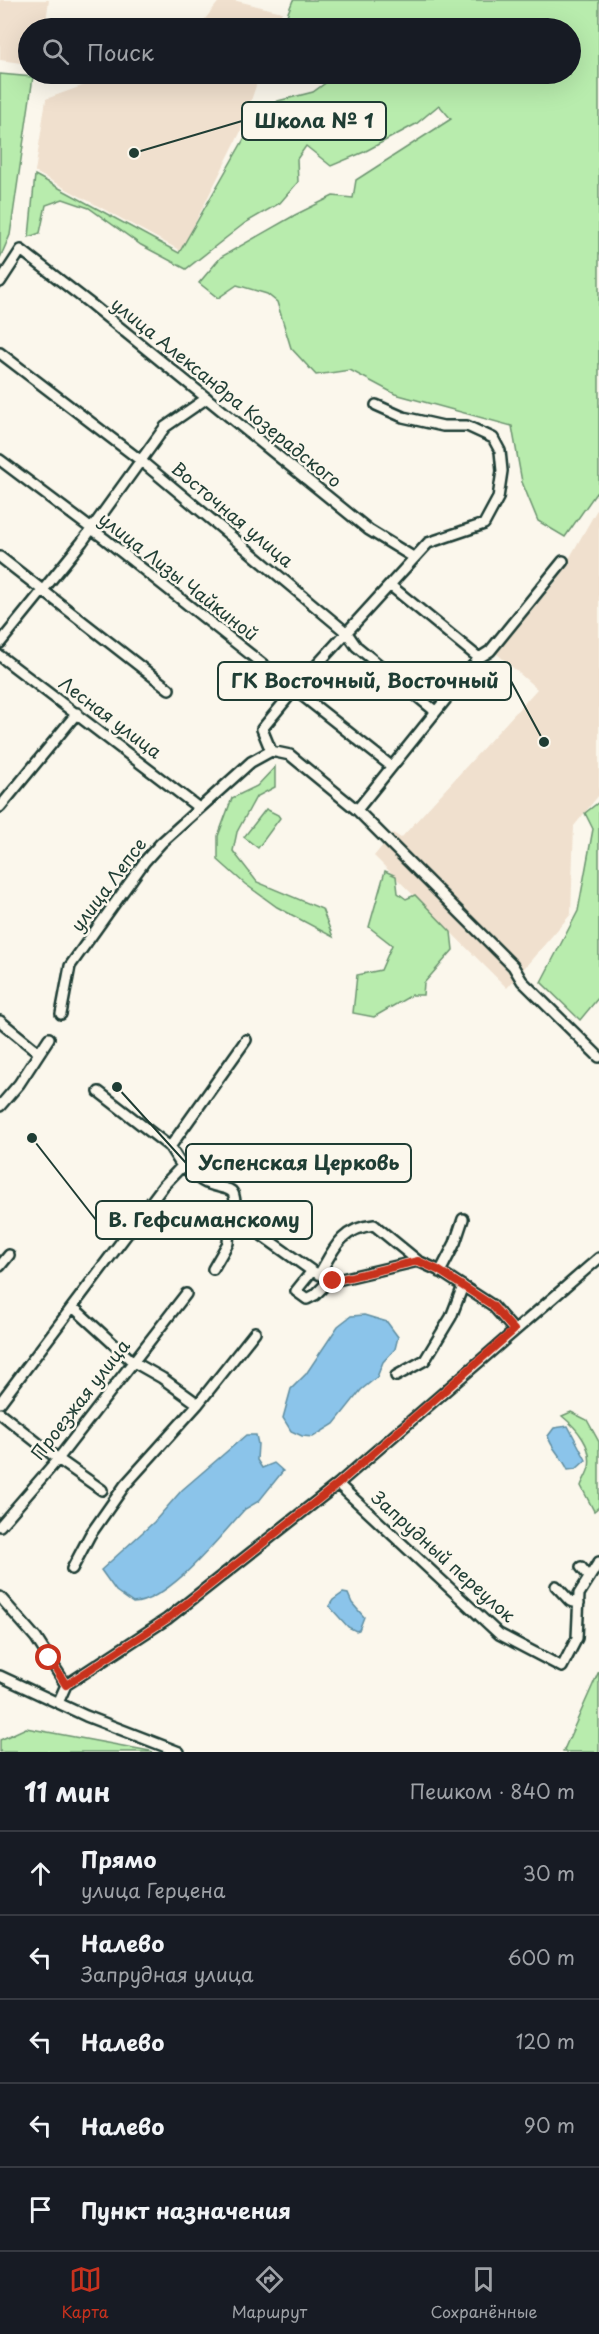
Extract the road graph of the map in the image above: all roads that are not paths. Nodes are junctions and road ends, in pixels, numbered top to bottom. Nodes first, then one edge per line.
1 (0, 282) edge
2 (0, 353) edge
3 (207, 398) junction
4 (376, 405) dead end
5 (0, 460) edge
6 (140, 460) junction
7 (90, 530) junction
8 (0, 557) edge
9 (413, 557) junction
10 (563, 561) dead end
11 (391, 586) junction
12 (43, 591) junction
13 (348, 633) junction
14 (0, 643) edge
15 (0, 656) edge
16 (478, 658) junction
17 (169, 689) dead end
18 (295, 689) junction
19 (435, 711) junction
20 (76, 713) junction
21 (271, 751) junction
22 (391, 766) junction
23 (0, 807) edge
24 (199, 808) junction
25 (357, 810) junction
26 (61, 1014) dead end
27 (0, 1021) edge
28 (49, 1038) dead end
29 (246, 1040) dead end
30 (38, 1052) junction
31 (599, 1057) edge
32 (99, 1092) dead end
33 (0, 1106) edge
34 (170, 1147) junction
35 (182, 1166) junction
36 (236, 1217) junction
37 (464, 1219) dead end
38 (9, 1255) dead end
39 (599, 1258) edge
40 (418, 1261) junction
41 (0, 1266) edge
42 (213, 1269) dead end
43 (316, 1272) junction
44 (440, 1272) junction
45 (330, 1279) junction
46 (463, 1286) junction
47 (186, 1294) dead end
48 (73, 1308) junction
49 (514, 1330) junction
50 (255, 1332) dead end
51 (132, 1361) junction
52 (396, 1376) dead end
53 (0, 1403) edge
54 (198, 1404) junction
55 (0, 1413) edge
56 (58, 1459) junction
57 (338, 1484) junction
58 (102, 1490) dead end
59 (0, 1526) edge
60 (599, 1562) edge
61 (581, 1567) dead end
62 (72, 1569) dead end
63 (589, 1577) junction
64 (556, 1586) dead end
65 (0, 1597) edge
66 (579, 1603) junction
67 (0, 1676) edge
68 (66, 1685) junction
69 (58, 1703) junction
70 (179, 1752) edge

1 - 3 street, улица Александра Козерадского
2 - 6 street, Восточная улица
3 - 6 street
3 - 9 street, улица Александра Козерадского
4 - 9 street
5 - 7 street, улица Лизы Чайкиной
6 - 7 street
6 - 13 street, Восточная улица
7 - 12 street
7 - 18 street, улица Лизы Чайкиной
8 - 12 street
9 - 11 street
10 - 16 street
11 - 13 street
11 - 16 street
12 - 14 street
12 - 17 street
13 - 18 street
13 - 19 street, Восточная улица
15 - 20 street, Лесная улица
16 - 19 street
18 - 21 street
18 - 22 street, улица Лизы Чайкиной
19 - 22 street
20 - 23 street
20 - 24 street, Лесная улица
21 - 24 street, улица Лепсе
21 - 25 street
22 - 25 street
24 - 26 street, улица Лепсе
25 - 31 street
27 - 30 street
28 - 30 street
29 - 34 street
30 - 33 street
32 - 34 street
34 - 35 street
35 - 36 street
35 - 48 street
36 - 42 street
36 - 43 street
37 - 44 street
38 - 41 street
39 - 49 street
40 - 43 street
40 - 44 street
40 - 45 street
43 - 45 street
43 - 45 street
44 - 46 street
46 - 49 street
46 - 52 street
47 - 51 street, Проезжая улица
48 - 51 street
48 - 53 street
49 - 57 street
50 - 54 street
51 - 54 street
51 - 56 street, Проезжая улица
54 - 62 street
55 - 56 street
56 - 58 street
56 - 59 street, Проезжая улица
57 - 66 street, Запрудный переулок
57 - 68 street
60 - 63 street
61 - 63 street
63 - 66 street
64 - 66 street
65 - 68 street
67 - 69 street
68 - 69 street
69 - 70 street

